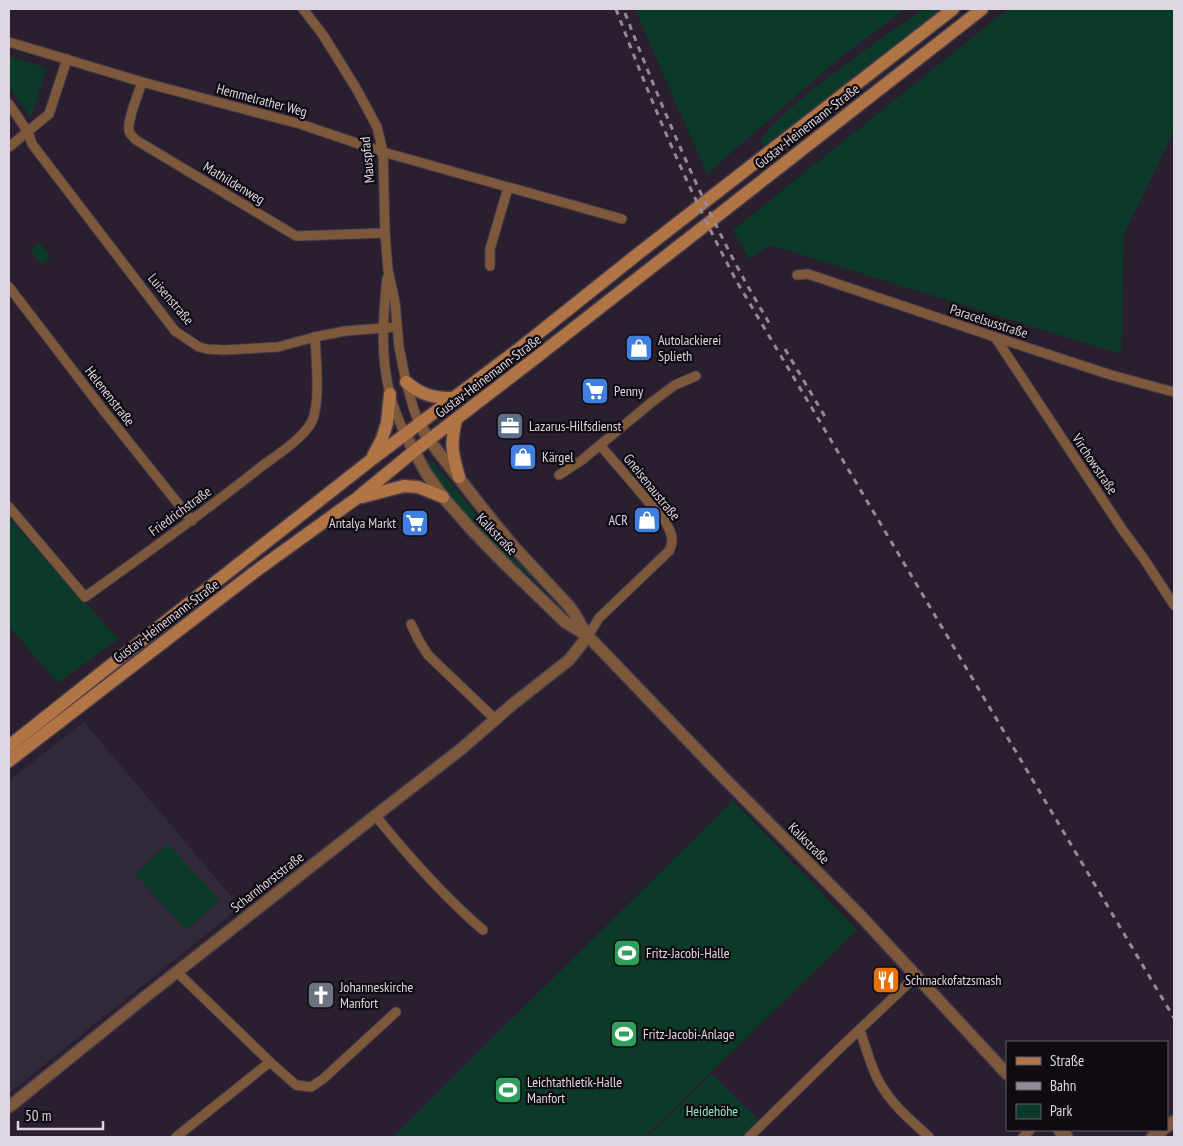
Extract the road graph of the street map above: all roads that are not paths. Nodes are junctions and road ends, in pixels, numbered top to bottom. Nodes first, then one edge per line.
1 (303, 9) edge
2 (953, 9) edge
3 (982, 9) edge
4 (9, 42) edge
5 (66, 59) junction
6 (142, 82) junction
7 (9, 104) edge
8 (28, 132) junction
9 (9, 147) edge
10 (383, 152) junction
11 (508, 188) junction
12 (622, 219) dead end
13 (385, 233) junction
14 (490, 266) dead end
15 (388, 270) junction
16 (797, 275) dead end
17 (9, 287) edge
18 (397, 327) junction
19 (383, 329) junction
20 (315, 337) junction
21 (995, 337) junction
22 (696, 376) dead end
23 (406, 382) junction
24 (1174, 392) edge
25 (390, 394) junction
26 (453, 398) junction
27 (456, 420) junction
28 (420, 423) junction
29 (404, 434) junction
30 (429, 440) junction
31 (600, 444) junction
32 (413, 452) junction
33 (371, 460) junction
34 (559, 475) dead end
35 (458, 476) junction
36 (443, 497) junction
37 (357, 498) junction
38 (9, 508) edge
39 (192, 521) junction
40 (1174, 605) edge
41 (411, 624) dead end
42 (588, 636) junction
43 (496, 720) junction
44 (9, 746) edge
45 (9, 761) edge
46 (375, 815) junction
47 (483, 930) dead end
48 (177, 972) junction
49 (916, 976) junction
50 (396, 1012) dead end
51 (860, 1030) junction
52 (270, 1062) junction
53 (1006, 1073) edge
54 (9, 1107) edge
55 (176, 1137) edge
56 (750, 1137) edge
57 (929, 1137) edge

1 - 10 street, Mauspfad
2 - 26 main road, Gustav-Heinemann-Straße
3 - 27 main road, Gustav-Heinemann-Straße
4 - 5 street, Hemmelrather Weg
5 - 6 street, Hemmelrather Weg
5 - 8 street
6 - 10 street, Hemmelrather Weg
6 - 13 street, Mathildenweg
7 - 8 street, Luisenstraße
8 - 9 street
8 - 20 street, Luisenstraße
10 - 11 street, Hemmelrather Weg
10 - 13 street, Mauspfad
11 - 12 street, Hemmelrather Weg
11 - 14 street
13 - 15 street, Mauspfad
15 - 18 street, Mauspfad
15 - 19 street, Mauspfad
16 - 21 street, Paracelsusstraße
17 - 39 street, Helenenstraße
18 - 19 street, Luisenstraße
18 - 23 street, Mauspfad
19 - 20 street, Luisenstraße
19 - 25 street, Mauspfad
20 - 39 street, Friedrichstraße
21 - 24 street, Paracelsusstraße
21 - 40 street, Virchowstraße
22 - 31 street
23 - 26 main road
23 - 28 street, Mauspfad
25 - 29 street, Mauspfad
25 - 33 main road
26 - 28 main road, Gustav-Heinemann-Straße
27 - 30 main road, Gustav-Heinemann-Straße
27 - 35 main road
28 - 29 main road, Gustav-Heinemann-Straße
28 - 30 street, Kalkstraße
29 - 32 street, Kalkstraße
29 - 33 main road, Gustav-Heinemann-Straße
30 - 32 main road, Gustav-Heinemann-Straße
30 - 35 street, Kalkstraße
31 - 34 street
31 - 42 street, Gneisenaustraße
32 - 36 street, Kalkstraße
32 - 37 main road, Gustav-Heinemann-Straße
33 - 44 main road, Gustav-Heinemann-Straße
35 - 42 street, Kalkstraße
36 - 37 main road
36 - 42 street, Kalkstraße
37 - 45 main road, Gustav-Heinemann-Straße
38 - 39 street, Friedrichstraße
41 - 43 street
42 - 43 street, Scharnhorststraße
42 - 49 street, Kalkstraße
43 - 46 street, Scharnhorststraße
46 - 47 street
46 - 48 street, Scharnhorststraße
48 - 52 street
48 - 54 street, Scharnhorststraße
49 - 51 street
49 - 53 street, Kalkstraße
50 - 52 street
51 - 56 street
51 - 57 street
52 - 55 street

